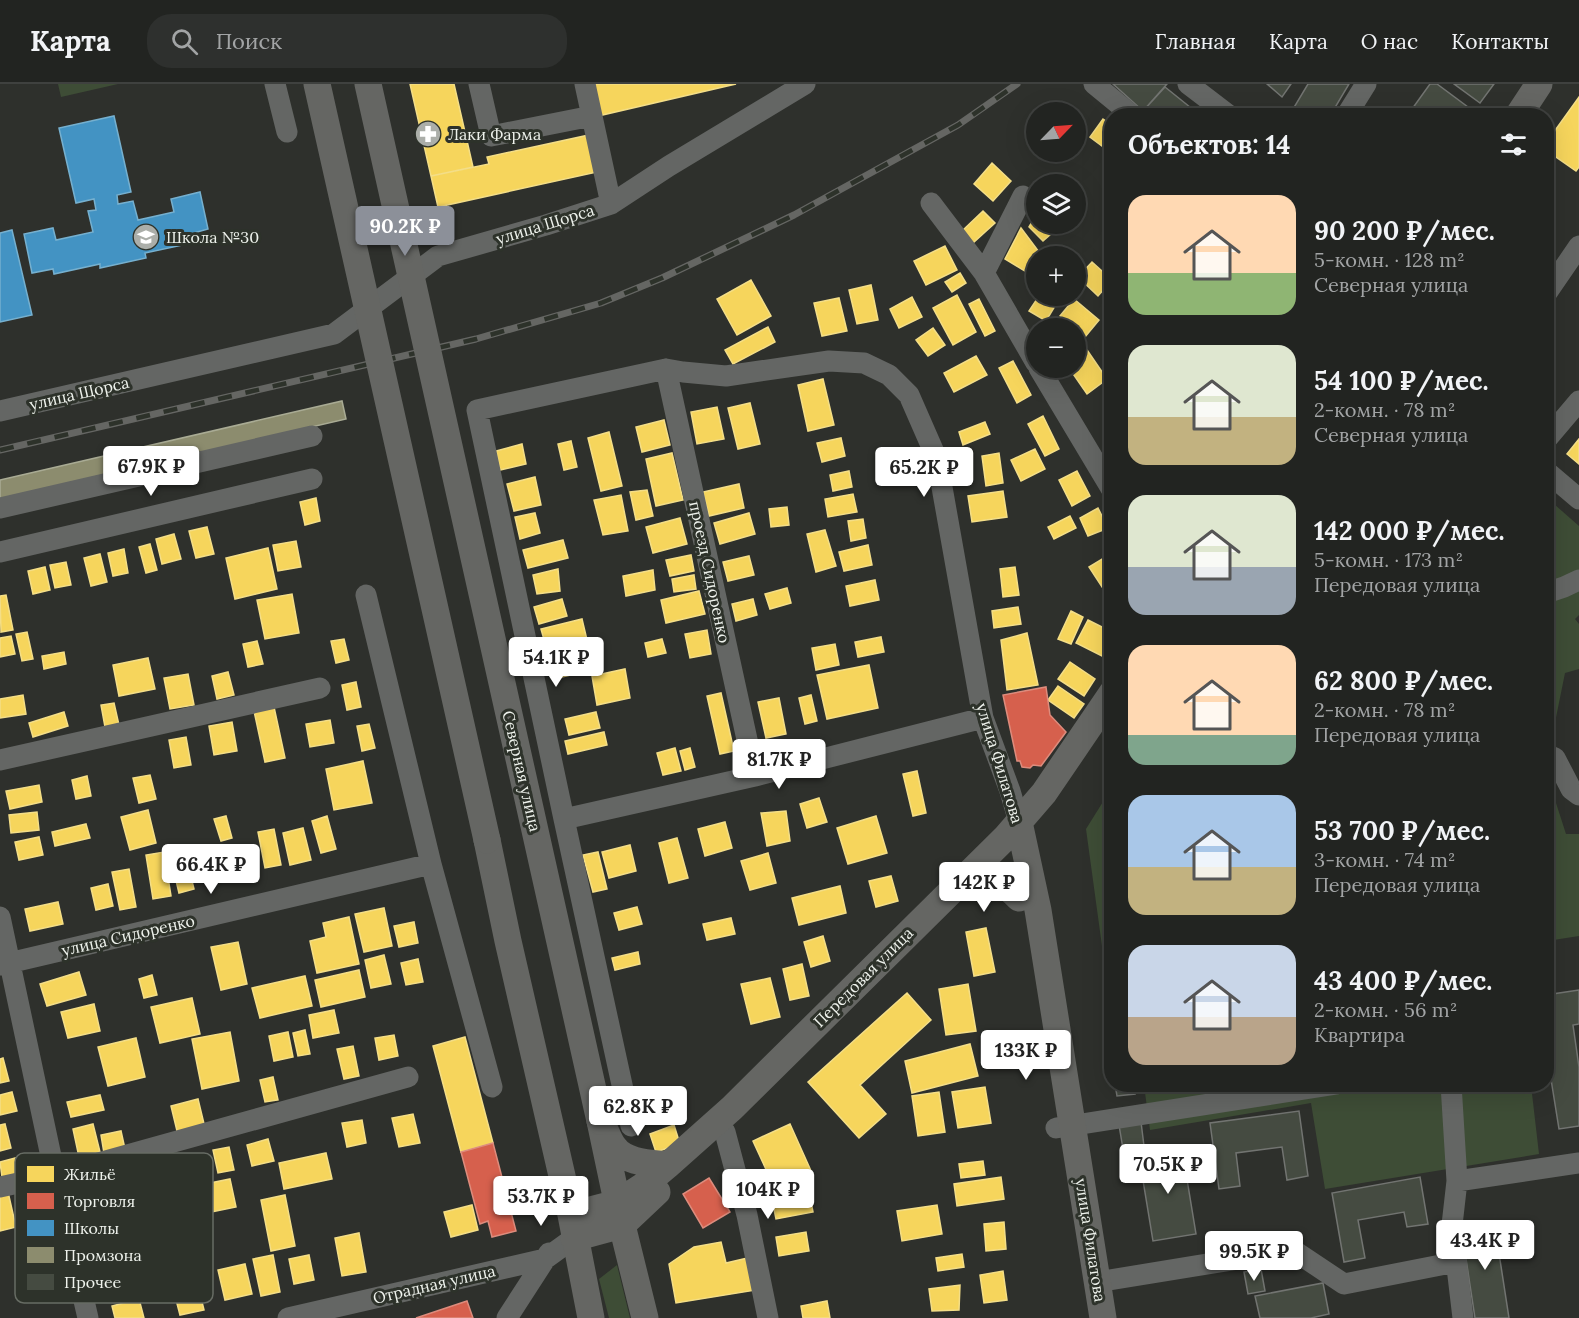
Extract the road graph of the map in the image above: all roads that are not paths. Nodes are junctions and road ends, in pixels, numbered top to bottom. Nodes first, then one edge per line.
1 (275, 84) edge
2 (317, 84) edge
3 (368, 84) edge
4 (478, 84) edge
5 (585, 84) edge
6 (805, 84) edge
7 (1094, 84) edge
8 (1188, 84) edge
9 (1366, 84) edge
10 (1522, 84) edge
11 (1539, 84) edge
12 (1123, 108) edge
13 (1220, 108) edge
14 (1351, 108) edge
15 (1506, 108) edge
16 (1523, 108) edge
17 (592, 116) junction
18 (286, 132) dead end
19 (1023, 196) dead end
20 (931, 203) dead end
21 (611, 204) junction
22 (1579, 246) edge
23 (984, 273) junction
24 (1554, 282) edge
25 (1026, 346) edge
26 (666, 369) junction
27 (1045, 378) edge
28 (1579, 401) edge
29 (0, 411) edge
30 (1554, 431) edge
31 (312, 436) dead end
32 (1104, 477) edge
33 (1554, 478) edge
34 (312, 479) dead end
35 (1579, 499) edge
36 (0, 508) edge
37 (0, 552) edge
38 (1579, 580) edge
39 (1554, 591) edge
40 (366, 595) dead end
41 (320, 688) dead end
42 (1104, 705) edge
43 (983, 718) junction
44 (1104, 727) edge
45 (1554, 757) edge
46 (0, 760) edge
47 (755, 776) junction
48 (1579, 795) edge
49 (564, 819) junction
50 (1014, 838) junction
51 (431, 864) junction
52 (983, 882) junction
53 (1019, 898) junction
54 (0, 917) edge
55 (5, 964) edge
56 (408, 1077) dead end
57 (492, 1087) dead end
58 (1261, 1092) edge
59 (1451, 1092) edge
60 (600, 1121) junction
61 (631, 1126) dead end
62 (1064, 1127) junction
63 (725, 1132) junction
64 (50, 1153) edge
65 (134, 1153) edge
66 (1579, 1163) edge
67 (668, 1165) junction
68 (1457, 1181) junction
69 (15, 1184) edge
70 (0, 1187) edge
71 (620, 1214) junction
72 (573, 1226) junction
73 (545, 1259) junction
74 (1456, 1262) junction
75 (1097, 1282) junction
76 (85, 1303) edge
77 (88, 1318) edge
78 (288, 1318) edge
79 (507, 1318) edge
80 (591, 1318) edge
81 (645, 1318) edge
82 (768, 1318) edge
83 (1087, 1318) edge
84 (1103, 1318) edge
85 (1463, 1318) edge

1 - 18 street
2 - 72 main road, bridge
3 - 60 main road, Северная улица, bridge
4 - 17 street
5 - 17 street
6 - 21 street, улица Щорса
7 - 12 street
8 - 13 street
9 - 14 street
10 - 15 main road
11 - 16 main road
17 - 21 street
19 - 23 street
20 - 23 street
21 - 29 street, улица Щорса
22 - 24 street
23 - 25 street
26 - 43 street, улица Филатова
26 - 47 street, проезд Сидоренко
26 - 49 street
27 - 32 street
28 - 30 street
31 - 36 street
33 - 35 street
34 - 37 street
38 - 39 street
40 - 51 street
41 - 46 street
42 - 50 main road, Передовая улица
43 - 47 street
43 - 50 street, улица Филатова
44 - 50 main road, Передовая улица
45 - 48 street
47 - 49 street
49 - 61 street
50 - 52 main road, Передовая улица
50 - 53 main road
50 - 62 main road, улица Филатова
50 - 67 main road, Передовая улица
51 - 55 street, улица Сидоренко
51 - 57 street
52 - 53 main road
52 - 63 main road, Передовая улица
53 - 62 main road
54 - 55 street
55 - 64 street
56 - 65 street
58 - 62 street
59 - 68 street
60 - 67 main road
60 - 71 main road, Северная улица
62 - 75 main road, улица Филатова
62 - 83 main road
63 - 71 main road, Передовая улица
63 - 82 street
66 - 68 street
67 - 71 main road, Передовая улица
68 - 74 street
69 - 70 street
71 - 72 main road, Передовая улица
71 - 81 main road, Северная улица
72 - 73 street
72 - 80 main road
73 - 78 street, Отрадная улица
73 - 79 street
74 - 75 street
74 - 85 street
75 - 84 main road, улица Филатова
76 - 77 street

